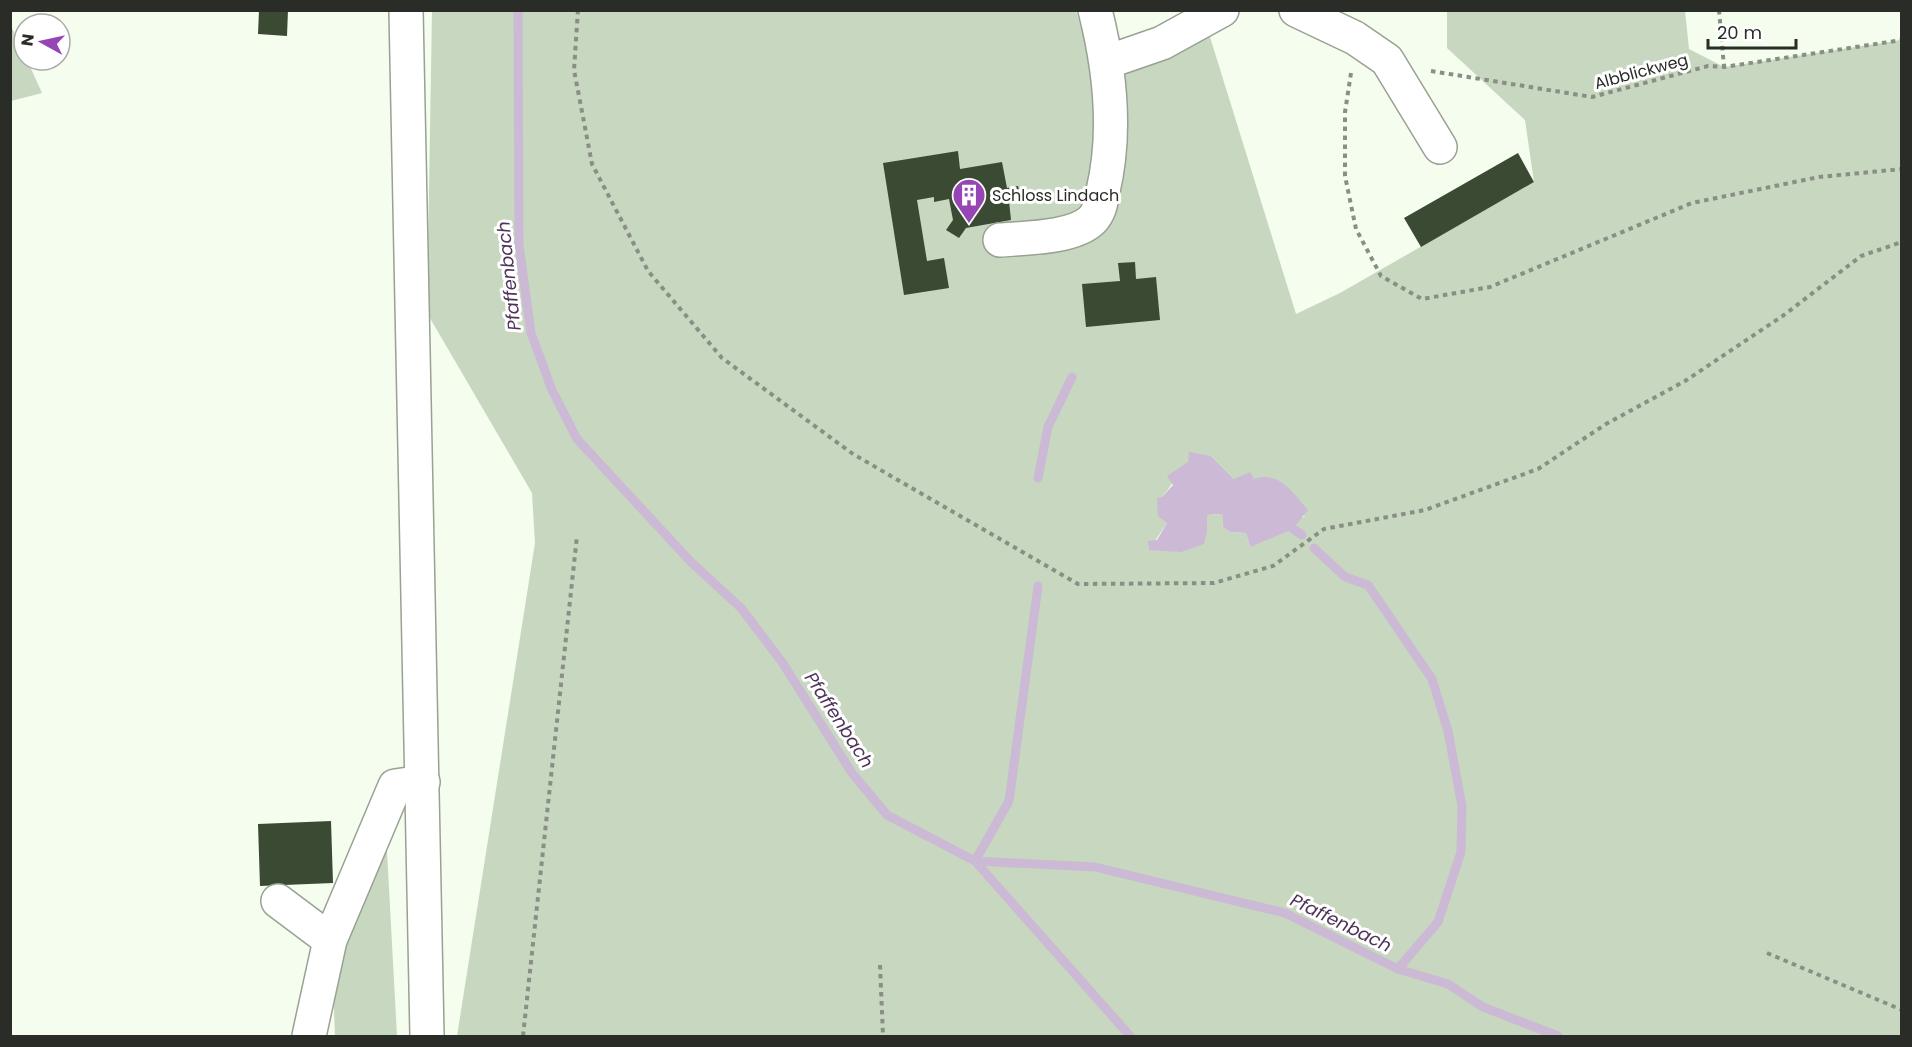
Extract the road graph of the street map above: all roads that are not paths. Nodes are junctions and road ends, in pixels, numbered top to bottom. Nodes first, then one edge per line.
1 (406, 10) edge
2 (1095, 10) edge
3 (1222, 10) edge
4 (1296, 10) edge
5 (1107, 62) junction
6 (1440, 147) dead end
7 (1000, 240) dead end
8 (423, 782) junction
9 (278, 901) dead end
10 (330, 940) junction
11 (309, 1036) edge
12 (427, 1036) edge

1 - 8 main road
2 - 5 main road
3 - 5 main road
4 - 6 main road
5 - 7 main road
8 - 10 main road
8 - 12 main road
9 - 10 main road
10 - 11 main road

